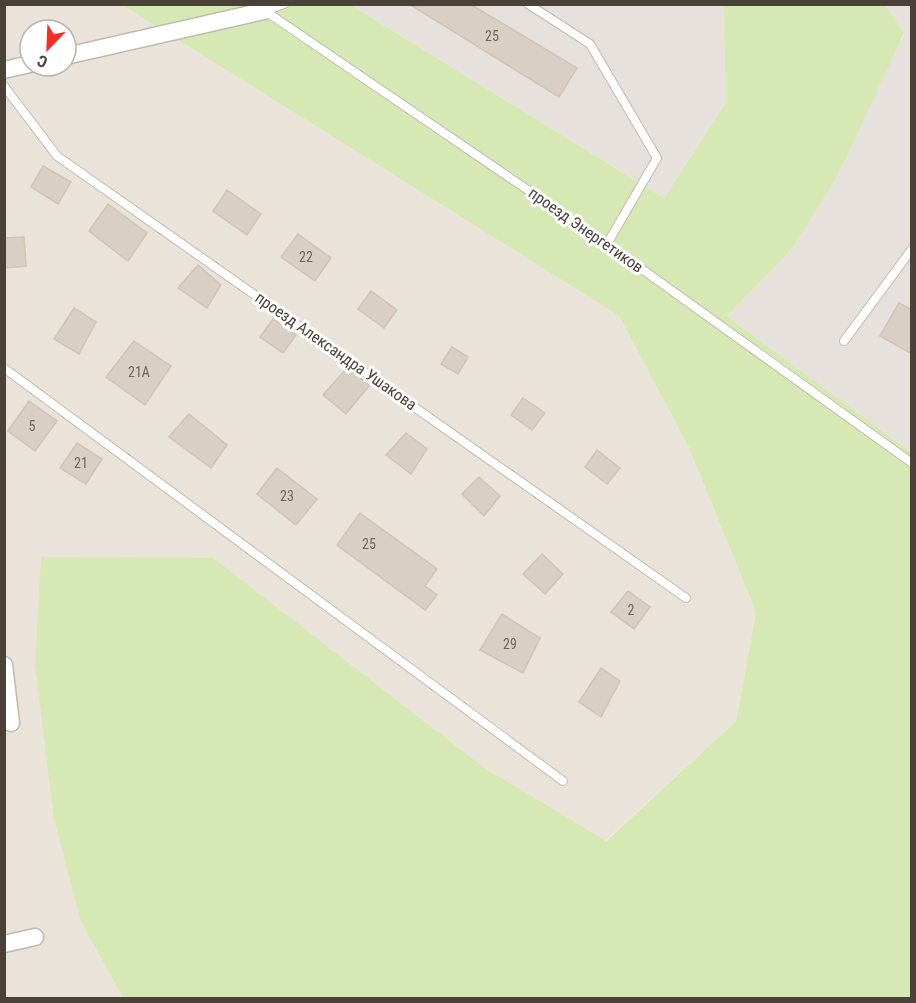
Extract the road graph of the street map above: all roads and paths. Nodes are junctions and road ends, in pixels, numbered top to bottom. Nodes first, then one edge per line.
1 (284, 4) edge
2 (528, 4) edge
3 (259, 8) edge
4 (78, 53) edge
5 (4, 86) edge
6 (606, 244) junction
7 (912, 249) edge
8 (844, 341) dead end
9 (4, 368) edge
10 (912, 463) edge
11 (686, 598) dead end
12 (4, 665) edge
13 (11, 723) dead end
14 (563, 781) dead end
15 (35, 937) dead end
16 (4, 944) edge

1 - 3 lane
2 - 6 lane
3 - 4 street
3 - 6 lane, проезд Энергетиков
5 - 11 lane, проезд Александра Ушакова
6 - 10 lane, проезд Энергетиков
7 - 8 lane
9 - 14 lane
12 - 13 street
15 - 16 street

